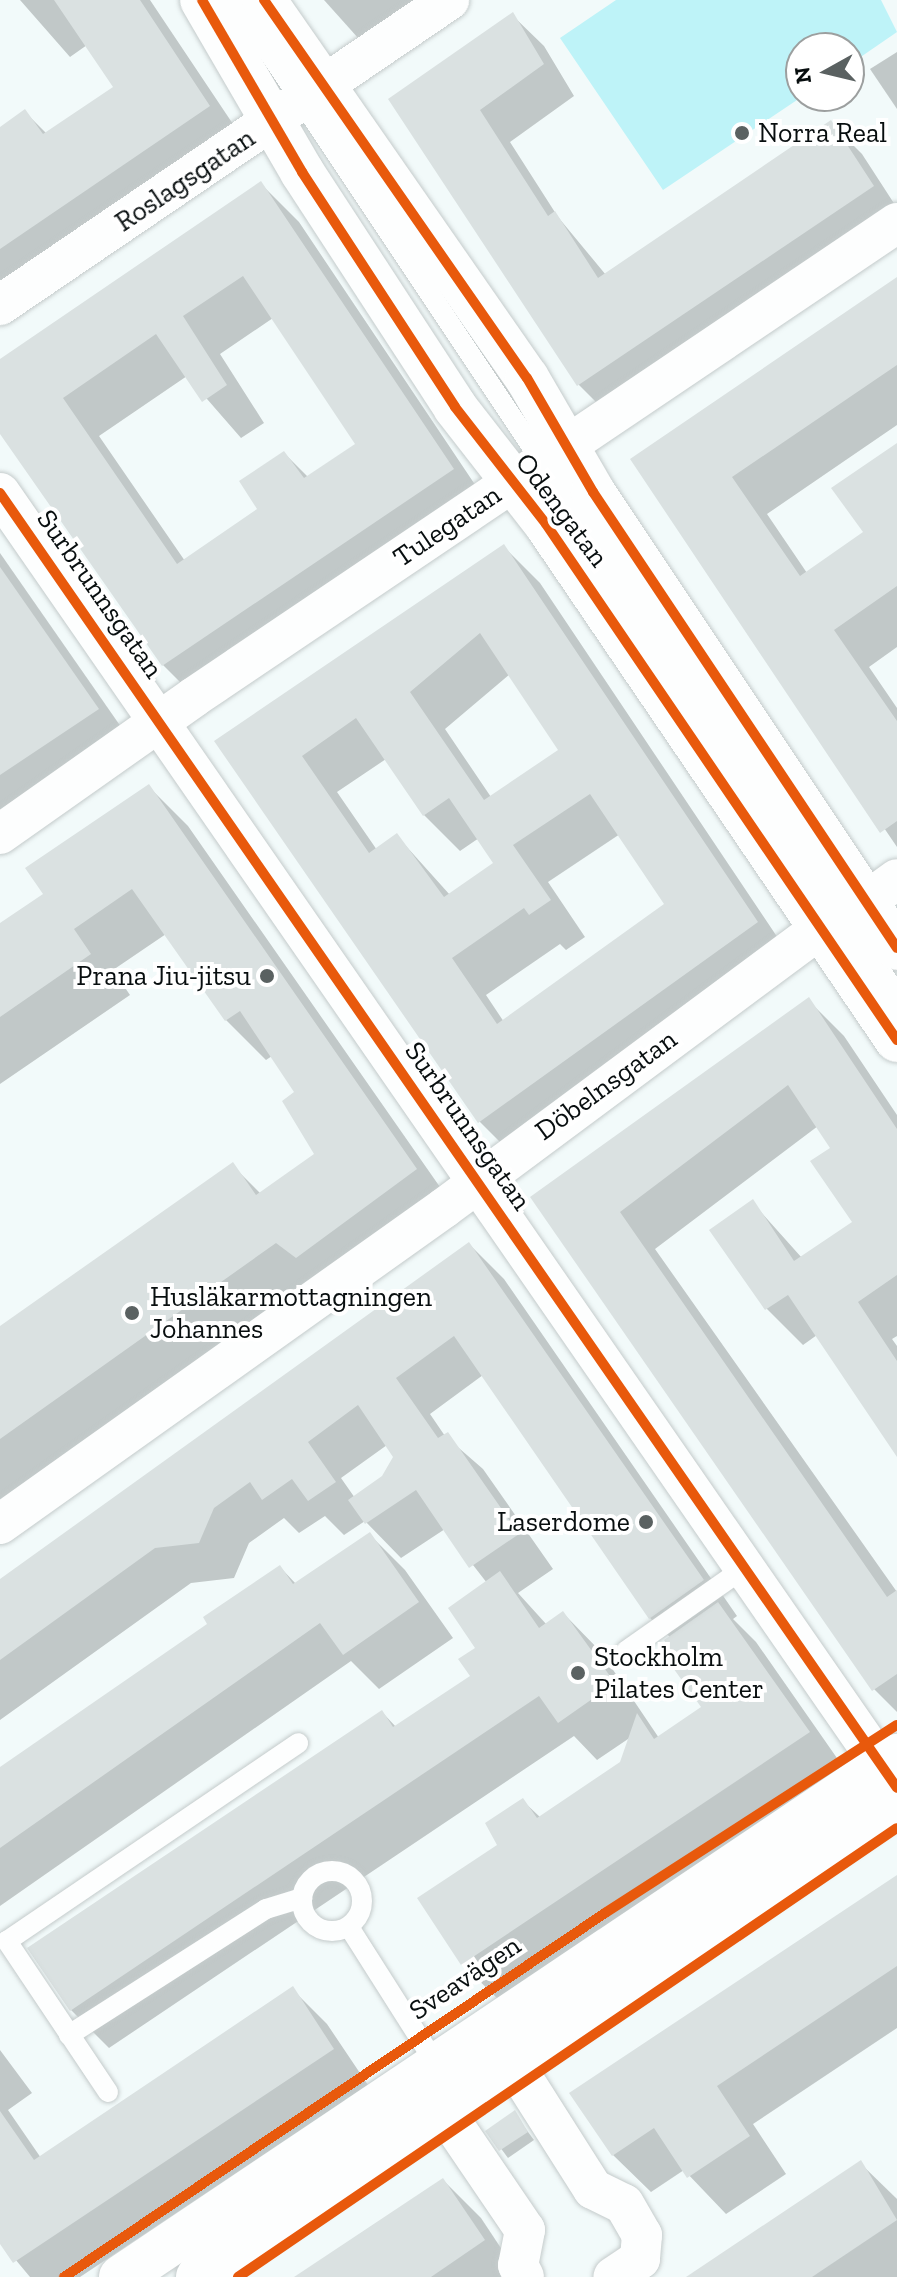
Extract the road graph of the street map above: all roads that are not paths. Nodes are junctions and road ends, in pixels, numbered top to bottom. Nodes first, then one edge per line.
1 (202, 0) edge
2 (234, 0) edge
3 (264, 0) edge
4 (449, 0) edge
5 (300, 103) junction
6 (897, 223) edge
7 (0, 305) edge
8 (539, 464) junction
9 (0, 493) edge
10 (160, 722) junction
11 (0, 834) edge
12 (882, 890) edge
13 (823, 927) junction
14 (897, 948) edge
15 (897, 995) edge
16 (897, 1040) edge
17 (478, 1182) junction
18 (0, 1524) edge
19 (744, 1568) junction
20 (626, 1651) dead end
21 (298, 1743) dead end
22 (893, 1778) edge
23 (302, 1898) junction
24 (349, 1927) junction
25 (69, 2035) junction
26 (513, 2063) junction
27 (438, 2067) junction
28 (108, 2092) dead end
29 (444, 2111) junction
30 (121, 2277) edge
31 (198, 2277) edge
32 (524, 2277) edge
33 (613, 2277) edge

1 - 5 main road, Odengatan
2 - 5 lane, Odengatan
3 - 5 main road, Odengatan
4 - 5 street, Roslagsgatan
5 - 7 street, Roslagsgatan
5 - 8 main road, Odengatan
5 - 8 main road, Odengatan
6 - 8 street, Tulegatan
8 - 10 street, Tulegatan
8 - 12 main road, Odengatan
8 - 13 main road, Odengatan
8 - 15 lane, Odengatan
9 - 10 street, Surbrunnsgatan
10 - 11 street, Tulegatan
10 - 17 street, Surbrunnsgatan
12 - 14 main road, Odengatan
13 - 16 main road, Odengatan
13 - 17 street, Döbelnsgatan
17 - 18 street, Döbelnsgatan
17 - 19 street, Surbrunnsgatan
19 - 20 lane
19 - 22 street, Surbrunnsgatan
21 - 25 lane
22 - 26 main road
22 - 27 main road, Sveavägen
23 - 24 lane
23 - 24 lane
23 - 25 lane
24 - 27 lane
25 - 28 lane
26 - 29 main road
26 - 33 street
27 - 30 main road, Sveavägen
29 - 31 main road
29 - 32 street

